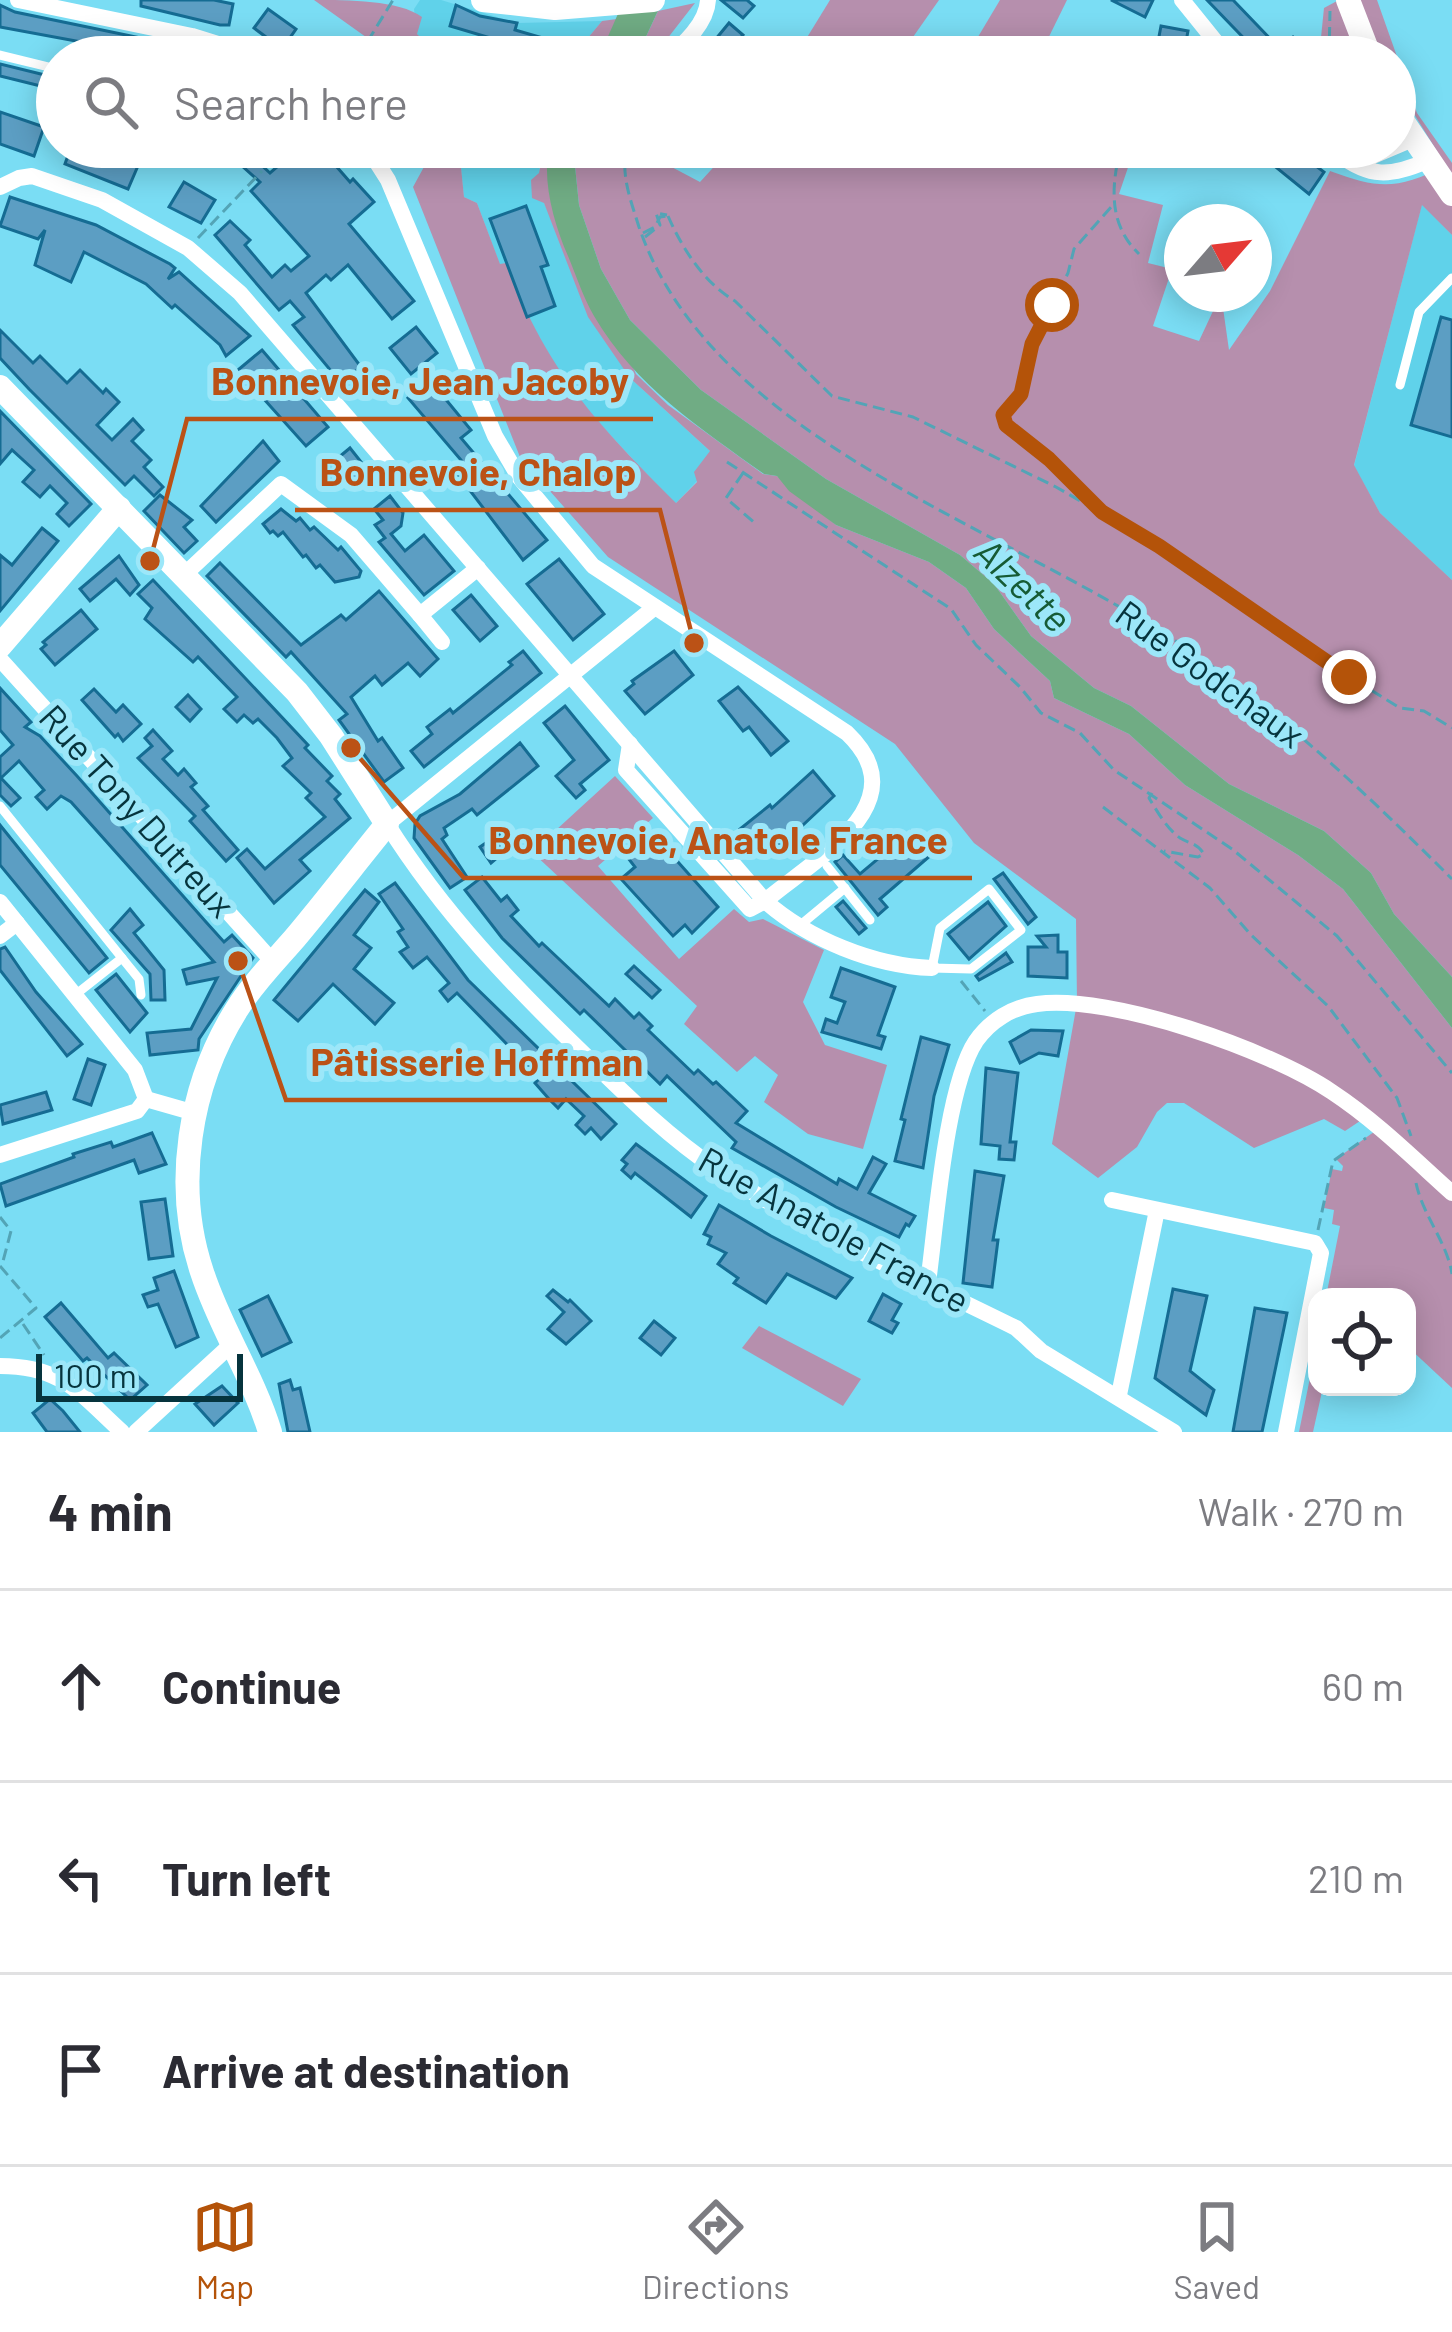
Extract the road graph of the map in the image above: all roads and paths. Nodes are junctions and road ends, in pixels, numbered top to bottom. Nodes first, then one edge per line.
1 (18, 0) edge
2 (393, 0) edge
3 (486, 0) edge
4 (653, 0) edge
5 (708, 0) edge
6 (1182, 0) edge
7 (1339, 2) edge
8 (192, 36) edge
9 (371, 36) edge
10 (689, 36) edge
11 (1211, 36) edge
12 (1333, 36) edge
13 (1358, 36) edge
14 (0, 56) edge
15 (36, 64) edge
16 (1416, 144) edge
17 (1427, 161) junction
18 (1416, 165) edge
19 (264, 168) edge
20 (380, 168) edge
21 (626, 168) edge
22 (1115, 168) edge
23 (1356, 168) edge
24 (1406, 168) edge
25 (0, 188) edge
26 (1452, 194) edge
27 (1113, 205) junction
28 (642, 236) junction
29 (188, 248) junction
30 (1138, 254) dead end
31 (1452, 278) edge
32 (1400, 385) dead end
33 (0, 387) edge
34 (727, 462) dead end
35 (743, 472) junction
36 (119, 508) junction
37 (1102, 512) junction
38 (757, 525) dead end
39 (478, 568) junction
40 (184, 575) junction
41 (655, 607) junction
42 (420, 616) junction
43 (442, 642) dead end
44 (0, 646) edge
45 (0, 658) edge
46 (570, 676) junction
47 (1452, 728) edge
48 (1152, 793) junction
49 (0, 806) edge
50 (1103, 806) dead end
51 (387, 824) junction
52 (1163, 852) junction
53 (826, 866) dead end
54 (1452, 879) edge
55 (845, 889) junction
56 (765, 901) junction
57 (0, 902) edge
58 (870, 920) dead end
59 (17, 923) junction
60 (798, 928) junction
61 (0, 937) edge
62 (122, 958) junction
63 (274, 963) junction
64 (941, 969) junction
65 (75, 995) junction
66 (141, 995) dead end
67 (994, 1021) junction
68 (1452, 1073) edge
69 (146, 1099) junction
70 (195, 1113) junction
71 (1379, 1128) junction
72 (0, 1155) edge
73 (1416, 1161) junction
74 (1452, 1193) edge
75 (1112, 1200) dead end
76 (1157, 1210) junction
77 (0, 1217) edge
78 (11, 1232) junction
79 (0, 1238) edge
80 (1315, 1243) junction
81 (1, 1266) edge
82 (1452, 1274) edge
83 (928, 1283) junction
84 (21, 1321) junction
85 (0, 1338) edge
86 (233, 1343) junction
87 (0, 1366) edge
88 (43, 1369) junction
89 (1119, 1395) junction
90 (122, 1432) edge
91 (136, 1432) edge
92 (270, 1432) edge
93 (1174, 1432) edge
94 (1286, 1432) edge

1 - 8 street
2 - 9 path
3 - 4 main road
5 - 10 street
6 - 11 street
7 - 12 path
7 - 13 main road
14 - 15 lane
16 - 17 main road
17 - 18 street
17 - 26 main road
19 - 29 path
20 - 41 street
21 - 28 path, Rue Godchaux
22 - 27 path
23 - 24 street
25 - 29 street
27 - 30 path
27 - 37 path
28 - 37 path
28 - 54 path, Rue Godchaux
29 - 39 street
31 - 32 lane
33 - 36 main road
34 - 35 path
35 - 38 path
35 - 48 path
36 - 40 main road
36 - 44 main road
37 - 47 path
39 - 42 street
39 - 46 street
40 - 42 street
40 - 51 main road
41 - 46 street
41 - 56 street
42 - 43 street
45 - 63 street, Rue Tony Dutreux
46 - 51 street
46 - 56 street
48 - 52 path
48 - 68 path
49 - 62 lane
50 - 52 path
51 - 63 main road
51 - 83 street, Rue Anatole France
52 - 73 path
53 - 55 lane
55 - 58 lane
55 - 60 lane
56 - 60 street
57 - 59 street
59 - 61 street
59 - 65 street
60 - 64 street
62 - 65 lane
62 - 66 lane
63 - 70 main road
64 - 64 lane
64 - 67 path
65 - 69 street
67 - 71 street
67 - 83 street
69 - 70 street
69 - 72 street
70 - 86 main road
71 - 73 street
71 - 80 path
73 - 74 street
73 - 82 path
75 - 76 street
76 - 80 street
76 - 89 street
77 - 78 path
78 - 79 path
78 - 81 path
80 - 94 street
81 - 84 path
83 - 89 street, Rue Anatole France
84 - 85 path
84 - 88 path
86 - 91 street
86 - 92 main road
87 - 88 street
88 - 90 street
89 - 93 street, Rue Anatole France

